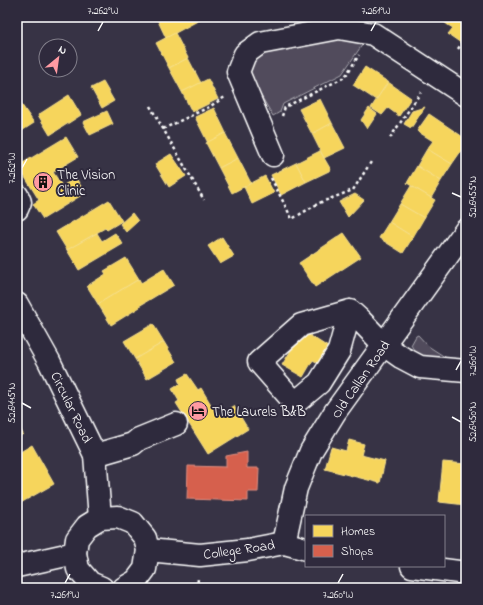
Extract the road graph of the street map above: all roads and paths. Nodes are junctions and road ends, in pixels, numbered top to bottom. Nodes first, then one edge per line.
1 (373, 34) junction
2 (466, 37) edge
3 (458, 49) dead end
4 (424, 88) dead end
5 (466, 95) edge
6 (150, 106) dead end
7 (209, 107) dead end
8 (163, 129) junction
9 (390, 138) dead end
10 (270, 157) junction
11 (371, 162) dead end
12 (17, 195) edge
13 (204, 200) dead end
14 (17, 209) edge
15 (466, 230) edge
16 (17, 304) edge
17 (350, 311) dead end
18 (384, 345) junction
19 (466, 371) edge
20 (176, 424) dead end
21 (95, 455) junction
22 (100, 518) junction
23 (284, 542) junction
24 (148, 550) junction
25 (305, 550) edge
26 (74, 554) junction
27 (17, 566) edge
28 (420, 567) edge
29 (466, 573) edge
30 (102, 588) edge
31 (124, 588) edge

1 - 5 street
1 - 10 path
1 - 10 street
2 - 3 path
4 - 9 path
6 - 8 path
7 - 8 path
8 - 13 path
10 - 11 path
12 - 14 street
15 - 18 street, Old Callan Road
16 - 21 street, Circular Road
17 - 18 street
18 - 19 street
18 - 23 street, Old Callan Road
20 - 21 street
21 - 22 street, Circular Road
22 - 24 street
22 - 26 street
23 - 24 street, College Road
23 - 25 street, College Road
24 - 31 street
26 - 27 street
26 - 30 street
28 - 29 street

